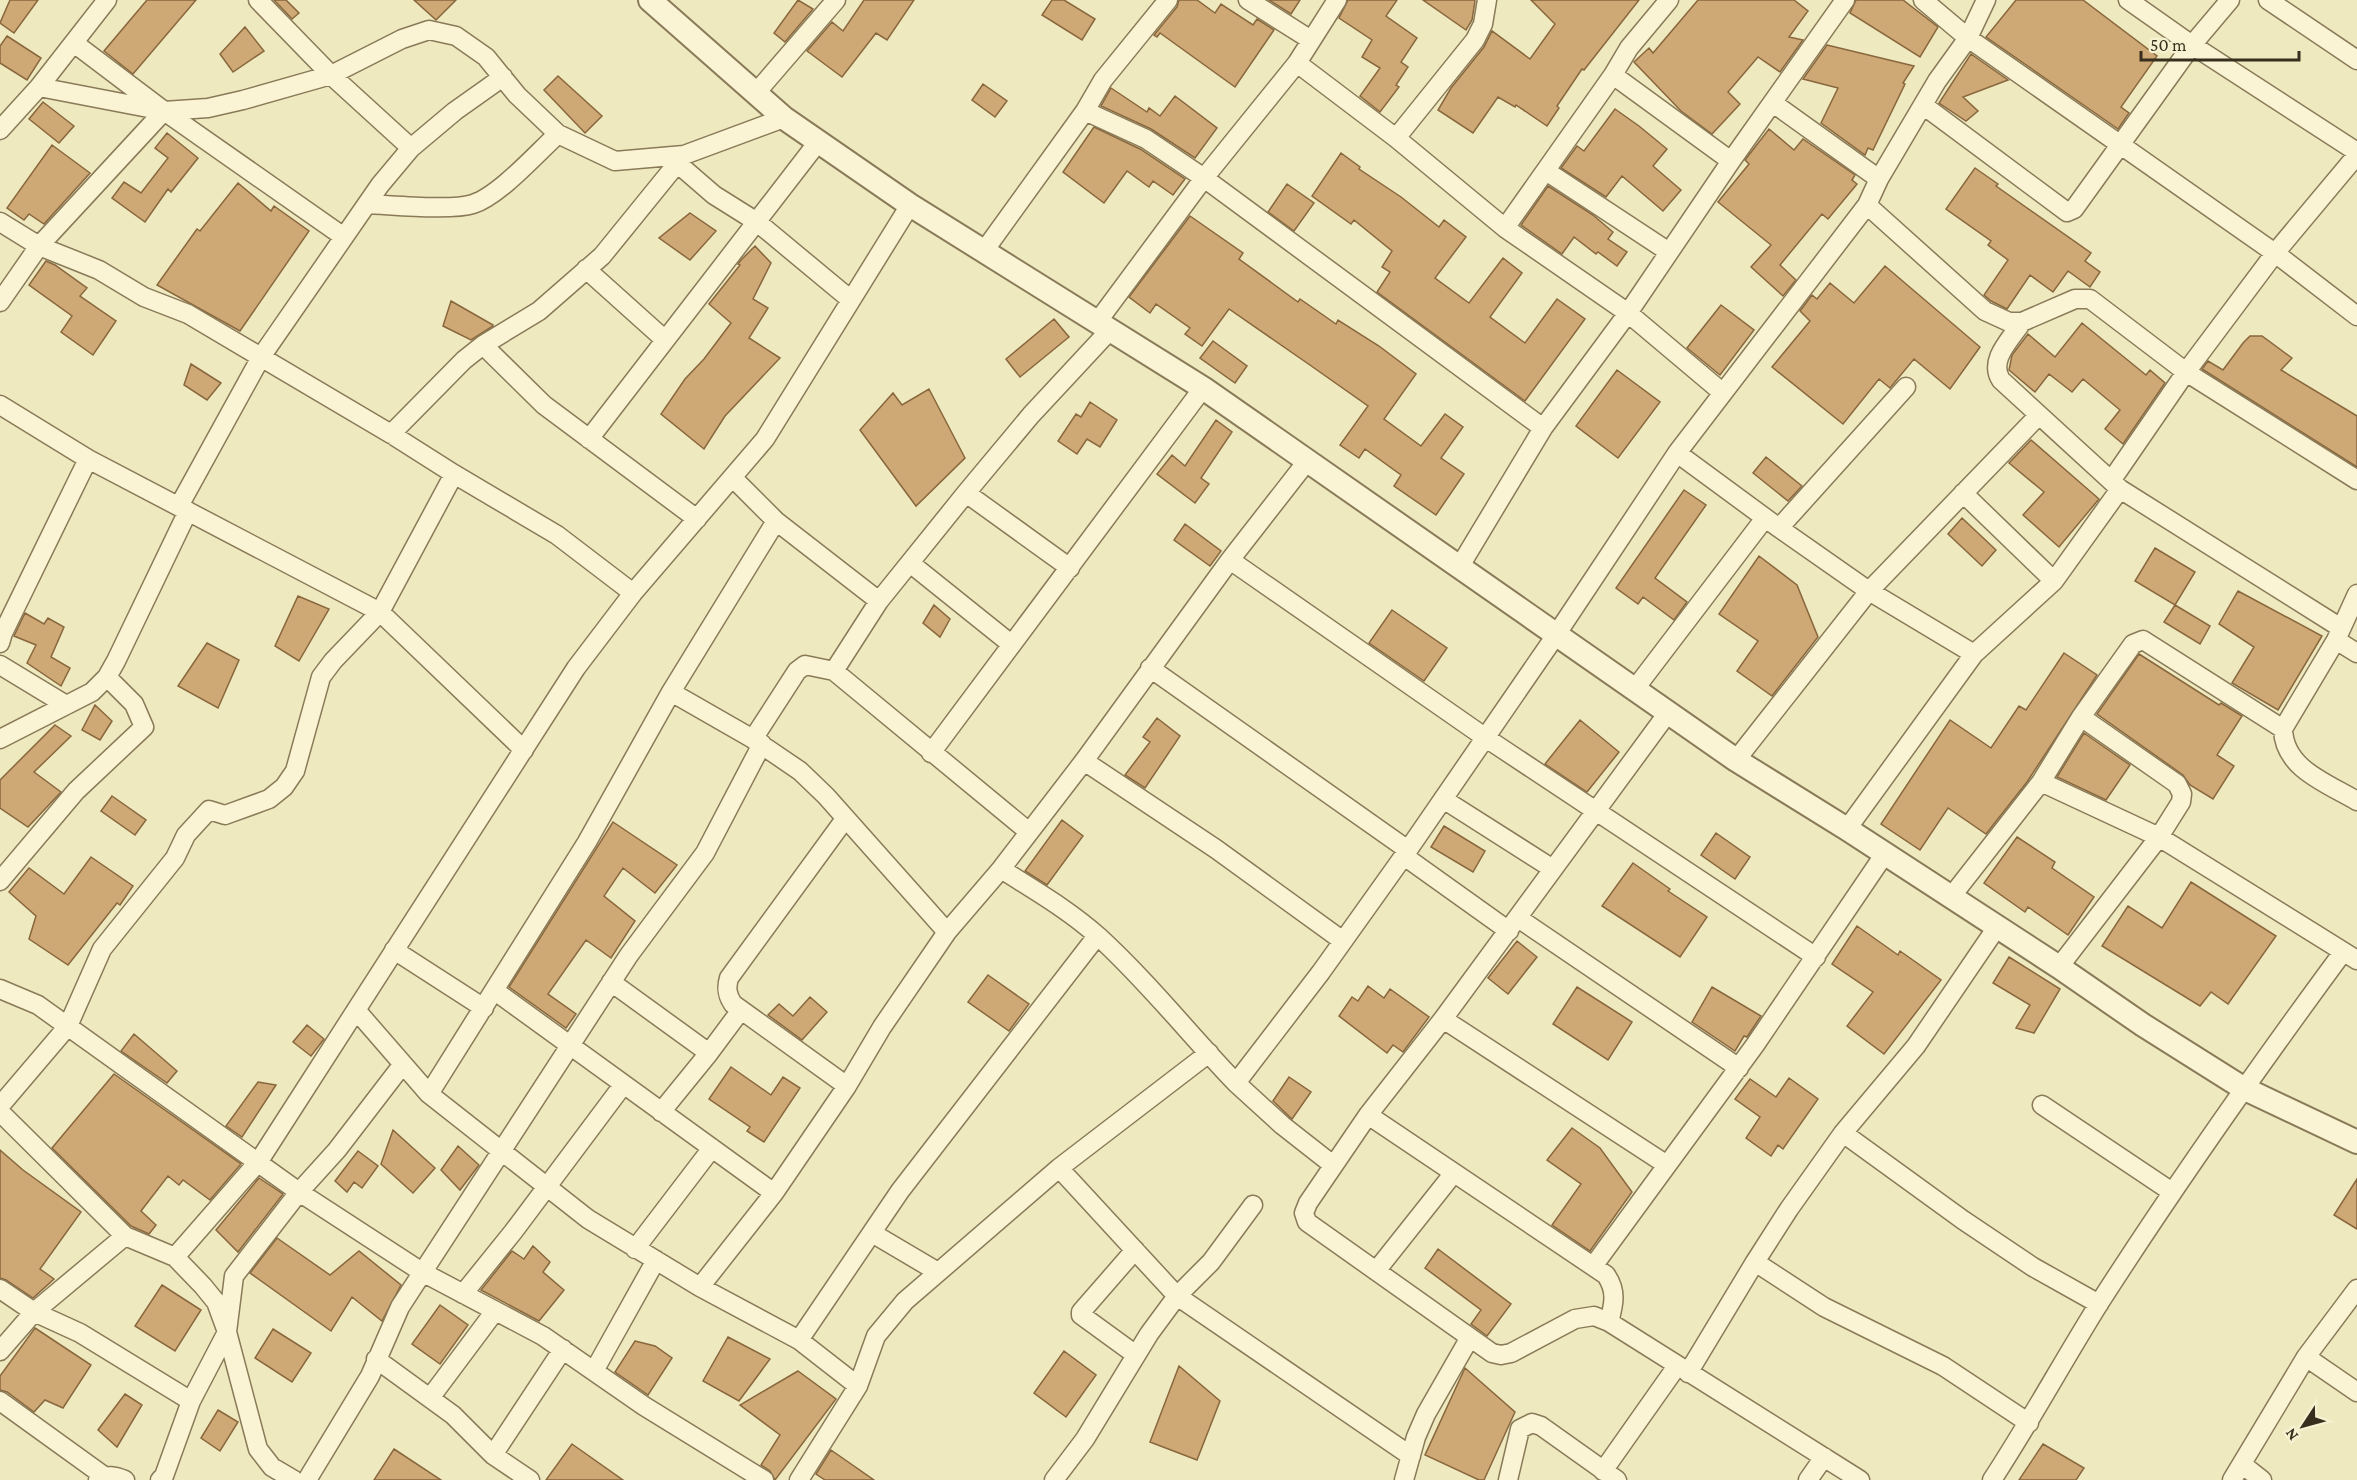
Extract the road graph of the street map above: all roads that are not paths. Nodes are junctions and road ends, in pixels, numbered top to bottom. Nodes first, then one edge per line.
1 (107, 0) edge
2 (258, 0) edge
3 (650, 0) edge
4 (836, 0) edge
5 (1168, 0) edge
6 (1248, 0) edge
7 (1337, 0) edge
8 (1486, 0) edge
9 (1669, 0) edge
10 (1845, 0) edge
11 (1923, 0) edge
12 (1986, 0) edge
13 (2128, 0) edge
14 (2230, 0) edge
15 (2268, 0) edge
16 (1968, 38) junction
17 (1311, 40) junction
18 (74, 43) junction
19 (2192, 45) junction
20 (2357, 60) edge
21 (1297, 63) junction
22 (331, 75) junction
23 (1613, 75) junction
24 (503, 77) junction
25 (39, 87) junction
26 (755, 94) junction
27 (1773, 103) junction
28 (1923, 105) junction
29 (164, 111) junction
30 (1085, 111) junction
31 (783, 118) junction
32 (0, 129) edge
33 (558, 134) junction
34 (1396, 138) junction
35 (818, 142) junction
36 (2121, 146) junction
37 (411, 148) junction
38 (2357, 153) edge
39 (680, 159) junction
40 (1731, 161) junction
41 (1546, 171) junction
42 (1204, 178) junction
43 (1878, 179) junction
44 (367, 204) junction
45 (910, 205) junction
46 (1867, 206) junction
47 (0, 222) edge
48 (757, 222) junction
49 (1505, 228) junction
50 (344, 237) junction
51 (39, 246) junction
52 (984, 251) junction
53 (1669, 252) junction
54 (2275, 253) junction
55 (586, 269) junction
56 (851, 300) junction
57 (0, 302) edge
58 (1628, 313) junction
59 (2357, 316) edge
60 (2022, 322) junction
61 (1105, 325) junction
62 (664, 339) junction
63 (483, 345) junction
64 (261, 357) junction
65 (2186, 372) junction
66 (1906, 387) dead end
67 (1203, 388) junction
68 (1723, 393) junction
69 (0, 405) edge
70 (2039, 415) junction
71 (1543, 429) junction
72 (391, 434) junction
73 (589, 439) junction
74 (1677, 453) junction
75 (88, 459) junction
76 (1308, 460) junction
77 (454, 474) junction
78 (733, 478) junction
79 (2357, 480) edge
80 (2116, 485) junction
81 (966, 493) junction
82 (1963, 493) junction
83 (183, 508) junction
84 (697, 519) junction
85 (776, 521) junction
86 (1772, 523) junction
87 (1230, 560) junction
88 (910, 563) junction
89 (1460, 566) junction
90 (1070, 568) junction
91 (2054, 581) junction
92 (1869, 591) junction
93 (633, 592) junction
94 (2357, 594) edge
95 (879, 601) junction
96 (380, 612) junction
97 (2338, 634) junction
98 (1556, 635) junction
99 (0, 643) edge
100 (1011, 644) junction
101 (2357, 652) edge
102 (1974, 654) junction
103 (0, 665) edge
104 (1150, 668) junction
105 (834, 671) junction
106 (107, 676) junction
107 (1634, 690) junction
108 (671, 692) junction
109 (66, 705) junction
110 (1667, 714) junction
111 (2080, 717) junction
112 (2283, 729) junction
113 (1486, 738) junction
114 (0, 740) edge
115 (757, 742) junction
116 (524, 750) junction
117 (931, 753) junction
118 (1736, 760) junction
119 (1084, 761) junction
120 (2041, 782) junction
121 (1443, 799) junction
122 (2357, 801) edge
123 (1596, 809) junction
124 (845, 819) junction
125 (1847, 829) junction
126 (1029, 832) junction
127 (2159, 837) junction
128 (1406, 853) junction
129 (1884, 855) junction
130 (1001, 869) junction
131 (1553, 869) junction
132 (0, 881) edge
133 (1952, 897) junction
134 (1513, 925) junction
135 (1997, 927) junction
136 (947, 932) junction
137 (1097, 936) junction
138 (1343, 941) junction
139 (394, 950) junction
140 (2350, 956) edge
141 (1816, 957) junction
142 (2059, 967) junction
143 (611, 982) junction
144 (0, 989) edge
145 (495, 991) junction
146 (484, 1008) junction
147 (356, 1010) junction
148 (741, 1010) junction
149 (1443, 1019) junction
150 (68, 1026) junction
151 (570, 1046) junction
152 (709, 1053) junction
153 (1209, 1053) junction
154 (403, 1064) junction
155 (1739, 1068) junction
156 (1236, 1083) junction
157 (623, 1085) junction
158 (847, 1086) junction
159 (2243, 1088) junction
160 (429, 1094) junction
161 (2042, 1105) dead end
162 (0, 1106) edge
163 (0, 1112) edge
164 (660, 1112) junction
165 (1368, 1115) junction
166 (1843, 1133) junction
167 (2357, 1142) edge
168 (712, 1148) junction
169 (502, 1151) junction
170 (259, 1161) junction
171 (1667, 1165) junction
172 (1333, 1166) junction
173 (1059, 1168) junction
174 (1453, 1174) junction
175 (547, 1187) junction
176 (299, 1192) junction
177 (2172, 1192) junction
178 (774, 1193) junction
179 (1253, 1205) dead end
180 (872, 1233) junction
181 (125, 1236) junction
182 (635, 1249) junction
183 (1135, 1250) junction
184 (175, 1257) junction
185 (656, 1260) junction
186 (1755, 1262) junction
187 (1594, 1266) junction
188 (422, 1272) junction
189 (938, 1272) junction
190 (1376, 1272) junction
191 (700, 1287) junction
192 (0, 1288) edge
193 (2357, 1288) edge
194 (463, 1294) junction
195 (1177, 1296) junction
196 (2099, 1304) junction
197 (495, 1311) junction
198 (34, 1312) junction
199 (1609, 1322) junction
200 (227, 1332) junction
201 (1469, 1339) junction
202 (799, 1340) junction
203 (563, 1349) junction
204 (0, 1351) edge
205 (1136, 1355) junction
206 (2307, 1357) junction
207 (376, 1359) junction
208 (1683, 1370) junction
209 (594, 1371) junction
210 (858, 1386) junction
211 (2357, 1392) edge
212 (430, 1398) junction
213 (0, 1401) edge
214 (191, 1401) junction
215 (2029, 1423) junction
216 (493, 1455) junction
217 (1410, 1456) junction
218 (1824, 1457) junction
219 (2243, 1465) junction
220 (1610, 1476) edge
221 (101, 1478) edge
222 (125, 1480) edge
223 (160, 1480) edge
224 (294, 1480) edge
225 (307, 1480) edge
226 (530, 1480) edge
227 (764, 1480) edge
228 (799, 1480) edge
229 (1054, 1480) edge
230 (1404, 1480) edge
231 (1508, 1480) edge
232 (1808, 1480) edge
233 (1860, 1480) edge
234 (1992, 1480) edge
235 (2232, 1480) edge
236 (2262, 1480) edge

1 - 18 street
2 - 22 street
3 - 26 street
4 - 26 street
5 - 30 street
6 - 17 street
7 - 17 street
8 - 34 street
9 - 23 street
10 - 27 street
11 - 16 street
12 - 16 street
13 - 19 street
14 - 19 street
15 - 20 street
16 - 28 street
16 - 36 street
17 - 21 street
18 - 25 street
18 - 29 street
19 - 36 street
19 - 38 street
21 - 34 street
21 - 42 street
22 - 24 street
22 - 29 street
22 - 37 street
23 - 40 street
23 - 41 street
24 - 33 street
24 - 37 street
25 - 29 street
25 - 32 street
26 - 31 street
27 - 40 street
27 - 43 street
28 - 36 street
28 - 43 street
29 - 50 street
29 - 51 street
30 - 42 street
30 - 52 street
31 - 35 street
31 - 39 street
33 - 39 street
33 - 44 street
34 - 49 street
35 - 45 street
35 - 48 street
36 - 54 street
37 - 44 street
38 - 54 street
39 - 48 street
39 - 55 street
40 - 53 street
41 - 49 street
41 - 53 street
42 - 61 street
42 - 71 street
43 - 46 street
44 - 50 street
45 - 52 street
45 - 56 street
46 - 60 street
46 - 68 street
47 - 51 street
48 - 56 street
48 - 62 street
49 - 58 street
50 - 64 street
51 - 57 street
51 - 64 street
52 - 61 street
53 - 58 street
54 - 59 street
54 - 65 street
55 - 62 street
55 - 63 street
56 - 78 street
58 - 68 street
58 - 71 street
60 - 65 street
60 - 70 street
61 - 67 street
61 - 81 street
62 - 73 street
63 - 72 street
63 - 73 street
64 - 72 street
64 - 83 street
65 - 79 street
65 - 80 street
66 - 86 street
67 - 76 street
67 - 90 street
68 - 74 street
69 - 75 street
70 - 80 street
70 - 82 street
71 - 89 street
72 - 77 street
73 - 84 street
74 - 86 street
74 - 98 street
75 - 83 street
75 - 99 street
76 - 87 street
76 - 89 street
77 - 93 street
77 - 96 street
78 - 84 street
78 - 85 street
80 - 91 street
80 - 97 street
81 - 88 street
81 - 90 street
82 - 91 street
82 - 92 street
83 - 96 street
83 - 106 street
84 - 93 street
85 - 95 street
85 - 108 street
86 - 92 street
86 - 107 street
87 - 104 street
87 - 113 street
88 - 95 street
88 - 100 street
89 - 98 street
90 - 100 street
91 - 102 street
92 - 102 street
92 - 118 street
93 - 116 street
94 - 97 street
95 - 105 street
96 - 116 street
96 - 150 street
97 - 101 street
97 - 112 street
98 - 107 street
98 - 113 street
100 - 117 street
102 - 125 street
103 - 109 street
104 - 119 street
104 - 128 street
105 - 115 street
105 - 117 street
106 - 109 street
106 - 132 street
107 - 110 street
108 - 115 street
108 - 145 street
109 - 114 street
110 - 118 street
110 - 123 street
111 - 112 street
111 - 120 street
111 - 127 street
112 - 122 street
113 - 121 street
113 - 123 street
115 - 124 street
115 - 143 street
116 - 139 street
117 - 126 street
118 - 125 street
119 - 126 street
119 - 138 street
120 - 127 street
120 - 133 street
121 - 128 street
121 - 131 street
123 - 131 street
123 - 141 street
124 - 136 street
124 - 148 street
125 - 129 street
126 - 130 street
127 - 140 street
127 - 142 street
128 - 134 street
128 - 138 street
129 - 133 street
129 - 141 street
130 - 136 street
130 - 137 street
131 - 134 street
133 - 135 street
134 - 149 street
134 - 155 street
135 - 142 street
135 - 166 street
136 - 158 street
137 - 153 street
137 - 180 street
138 - 156 street
139 - 146 street
139 - 147 street
140 - 159 street
141 - 155 street
142 - 159 street
143 - 151 street
143 - 152 street
144 - 150 street
145 - 146 street
145 - 151 street
146 - 160 street
147 - 154 street
147 - 170 street
148 - 152 street
148 - 158 street
149 - 165 street
149 - 171 street
150 - 162 street
150 - 170 street
151 - 157 street
151 - 169 street
152 - 164 street
153 - 156 street
153 - 173 street
154 - 160 street
154 - 176 street
155 - 171 street
156 - 172 street
157 - 164 street
157 - 175 street
158 - 178 street
159 - 167 street
159 - 177 street
160 - 169 street
161 - 177 street
163 - 181 street
164 - 168 street
165 - 172 street
165 - 174 street
166 - 186 street
166 - 196 street
168 - 178 street
168 - 182 street
169 - 175 street
169 - 188 street
170 - 176 street
170 - 184 street
171 - 187 street
172 - 190 street
173 - 183 street
173 - 189 street
174 - 187 street
174 - 190 street
175 - 182 street
175 - 194 street
176 - 188 street
176 - 200 street
177 - 196 street
178 - 191 street
179 - 195 street
180 - 189 street
180 - 202 street
181 - 184 street
181 - 198 street
182 - 185 street
183 - 195 street
183 - 205 street
184 - 200 street
185 - 191 street
185 - 209 street
186 - 208 street
186 - 215 street
187 - 199 street
188 - 194 street
188 - 207 street
189 - 210 street
190 - 201 street
191 - 202 street
192 - 198 street
193 - 206 street
194 - 197 street
195 - 205 street
195 - 217 street
196 - 215 street
197 - 203 street
197 - 212 street
198 - 204 street
198 - 214 street
199 - 201 street
199 - 208 street
200 - 214 street
200 - 224 street
201 - 217 street
202 - 210 street
203 - 209 street
203 - 216 street
205 - 229 street
206 - 211 street
206 - 219 street
207 - 212 street
207 - 225 street
208 - 218 street
208 - 220 street
209 - 227 street
210 - 228 street
212 - 216 street
213 - 221 street
214 - 223 street
215 - 234 street
216 - 226 street
217 - 230 street
218 - 232 street
218 - 233 street
219 - 235 street
219 - 236 street
220 - 231 street
221 - 222 street

